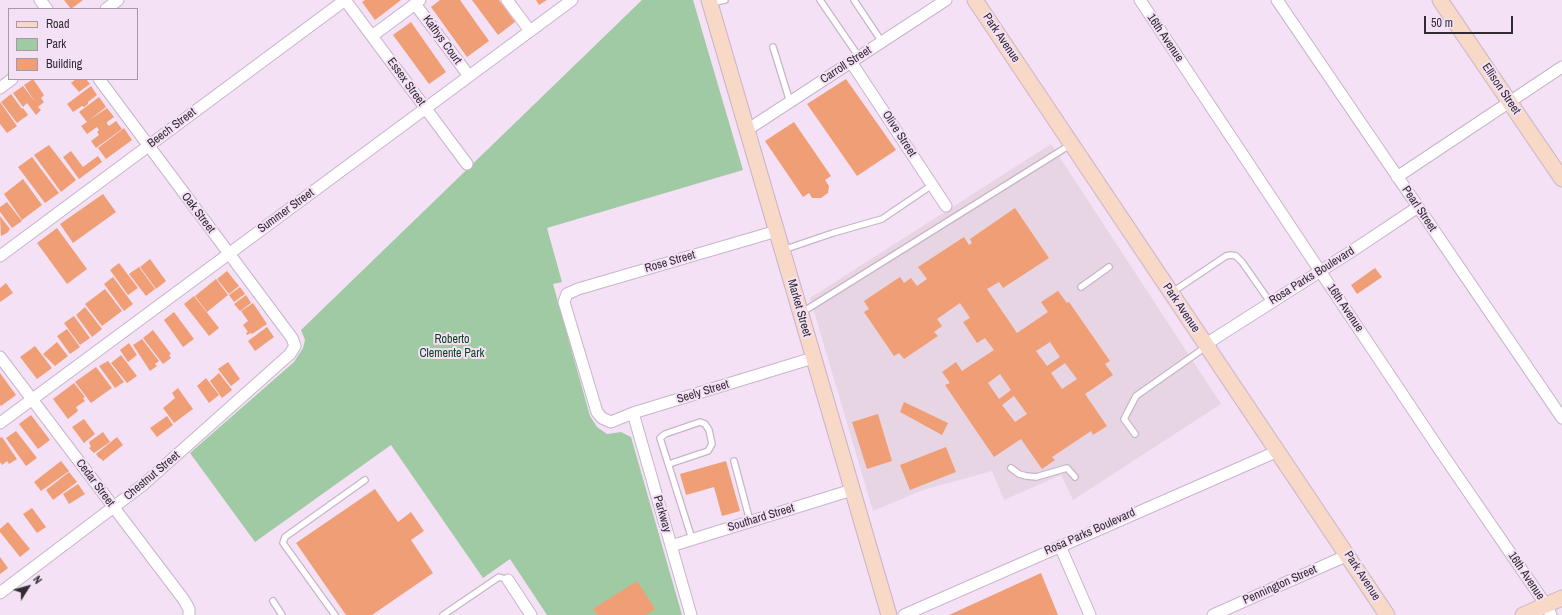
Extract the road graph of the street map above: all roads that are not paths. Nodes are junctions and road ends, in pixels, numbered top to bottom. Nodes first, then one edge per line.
1 (40, 0) edge
2 (118, 0) edge
3 (345, 0) edge
4 (506, 0) edge
5 (572, 0) edge
6 (725, 0) edge
7 (820, 0) edge
8 (854, 0) edge
9 (946, 0) edge
10 (976, 0) edge
11 (1140, 0) edge
12 (1277, 0) edge
13 (1440, 0) edge
14 (418, 2) edge
15 (709, 2) edge
16 (46, 8) edge
17 (107, 8) edge
18 (530, 31) junction
19 (372, 36) junction
20 (882, 42) junction
21 (773, 47) dead end
22 (855, 59) junction
23 (1562, 67) edge
24 (469, 76) junction
25 (11, 80) edge
26 (99, 80) edge
27 (0, 88) edge
28 (790, 102) junction
29 (1510, 102) junction
30 (425, 108) junction
31 (747, 130) junction
32 (1072, 144) junction
33 (148, 146) junction
34 (467, 164) dead end
35 (1397, 177) junction
36 (1562, 178) edge
37 (932, 186) junction
38 (946, 206) dead end
39 (1418, 207) junction
40 (777, 231) junction
41 (782, 250) junction
42 (228, 253) junction
43 (0, 256) edge
44 (1110, 267) dead end
45 (1320, 271) junction
46 (1081, 286) dead end
47 (1171, 293) junction
48 (1270, 302) junction
49 (801, 313) junction
50 (1206, 345) junction
51 (294, 347) joint
52 (0, 357) edge
53 (813, 358) junction
54 (32, 400) junction
55 (597, 412) joint
56 (633, 413) junction
57 (1562, 418) edge
58 (0, 423) edge
59 (1135, 434) dead end
60 (1278, 451) junction
61 (734, 462) dead end
62 (669, 464) junction
63 (1011, 468) dead end
64 (1075, 477) dead end
65 (365, 480) dead end
66 (852, 490) junction
67 (114, 508) junction
68 (750, 522) junction
69 (692, 540) junction
70 (671, 546) junction
71 (1060, 546) junction
72 (1348, 555) junction
73 (508, 580) joint
74 (0, 593) edge
75 (1562, 598) edge
76 (273, 601) dead end
77 (1549, 610) edge
78 (189, 612) edge
79 (282, 615) edge
80 (334, 615) edge
81 (443, 615) edge
82 (531, 615) edge
83 (691, 615) edge
84 (889, 615) edge
85 (904, 615) edge
86 (1090, 615) edge
87 (1213, 615) edge
88 (1387, 615) edge
89 (1523, 615) edge

1 - 16 street
2 - 17 street
3 - 19 street, Essex Street
3 - 33 street, Beech Street
4 - 18 street
5 - 18 street, Summer Street
6 - 15 lane
7 - 22 lane
8 - 20 lane
9 - 20 street, Carroll Street
10 - 32 main road, Park Avenue
11 - 45 street, 16th Avenue
12 - 35 street, Pearl Street
13 - 29 main road, Ellison Street
14 - 19 street, Kathys Court
14 - 24 street, Kathys Court
15 - 31 main road, Market Street
18 - 24 street, Summer Street
19 - 30 street, Essex Street
20 - 22 street, Carroll Street
21 - 28 lane
22 - 28 street, Carroll Street
22 - 37 street, Olive Street
23 - 29 street
24 - 30 street, Summer Street
25 - 27 street
26 - 33 street, Oak Street
28 - 31 street, Carroll Street
29 - 35 street
29 - 36 main road, Ellison Street
30 - 34 street, Essex Street
30 - 42 street, Summer Street
31 - 40 main road, Market Street
32 - 47 main road, Park Avenue
32 - 49 lane
33 - 42 street, Oak Street
33 - 43 street, Beech Street
35 - 39 street, Pearl Street
37 - 38 street, Olive Street
37 - 41 lane
39 - 45 street, Rosa Parks Boulevard
39 - 57 street, Pearl Street
40 - 41 main road, Market Street
40 - 55 street, Rose Street
41 - 49 main road, Market Street
42 - 51 street, Oak Street
42 - 54 street, Summer Street
44 - 46 lane
45 - 48 street, Rosa Parks Boulevard
45 - 77 street, 16th Avenue
47 - 48 lane
47 - 50 main road, Park Avenue
48 - 50 street, Rosa Parks Boulevard
49 - 53 main road, Market Street
50 - 59 lane
50 - 60 main road, Park Avenue
51 - 67 street, Chestnut Street
52 - 54 street, Cedar Street
53 - 56 street, Seely Street
53 - 66 main road, Market Street
54 - 58 street, Summer Street
54 - 67 street, Cedar Street
55 - 56 street, Seely Street
56 - 70 street, Parkway
60 - 71 street, Rosa Parks Boulevard
60 - 72 main road, Park Avenue
61 - 68 lane
62 - 62 lane
62 - 69 lane
63 - 64 lane
65 - 80 lane
66 - 68 street, Southard Street
66 - 84 main road, Market Street
67 - 74 street, Chestnut Street
67 - 78 street, Cedar Street
68 - 69 street, Southard Street
69 - 70 street, Southard Street
70 - 83 street, Parkway
71 - 85 street, Rosa Parks Boulevard
71 - 86 street
72 - 87 street, Pennington Street
72 - 88 main road, Park Avenue
73 - 81 lane
73 - 82 street
75 - 77 main road
76 - 79 lane
77 - 89 main road

